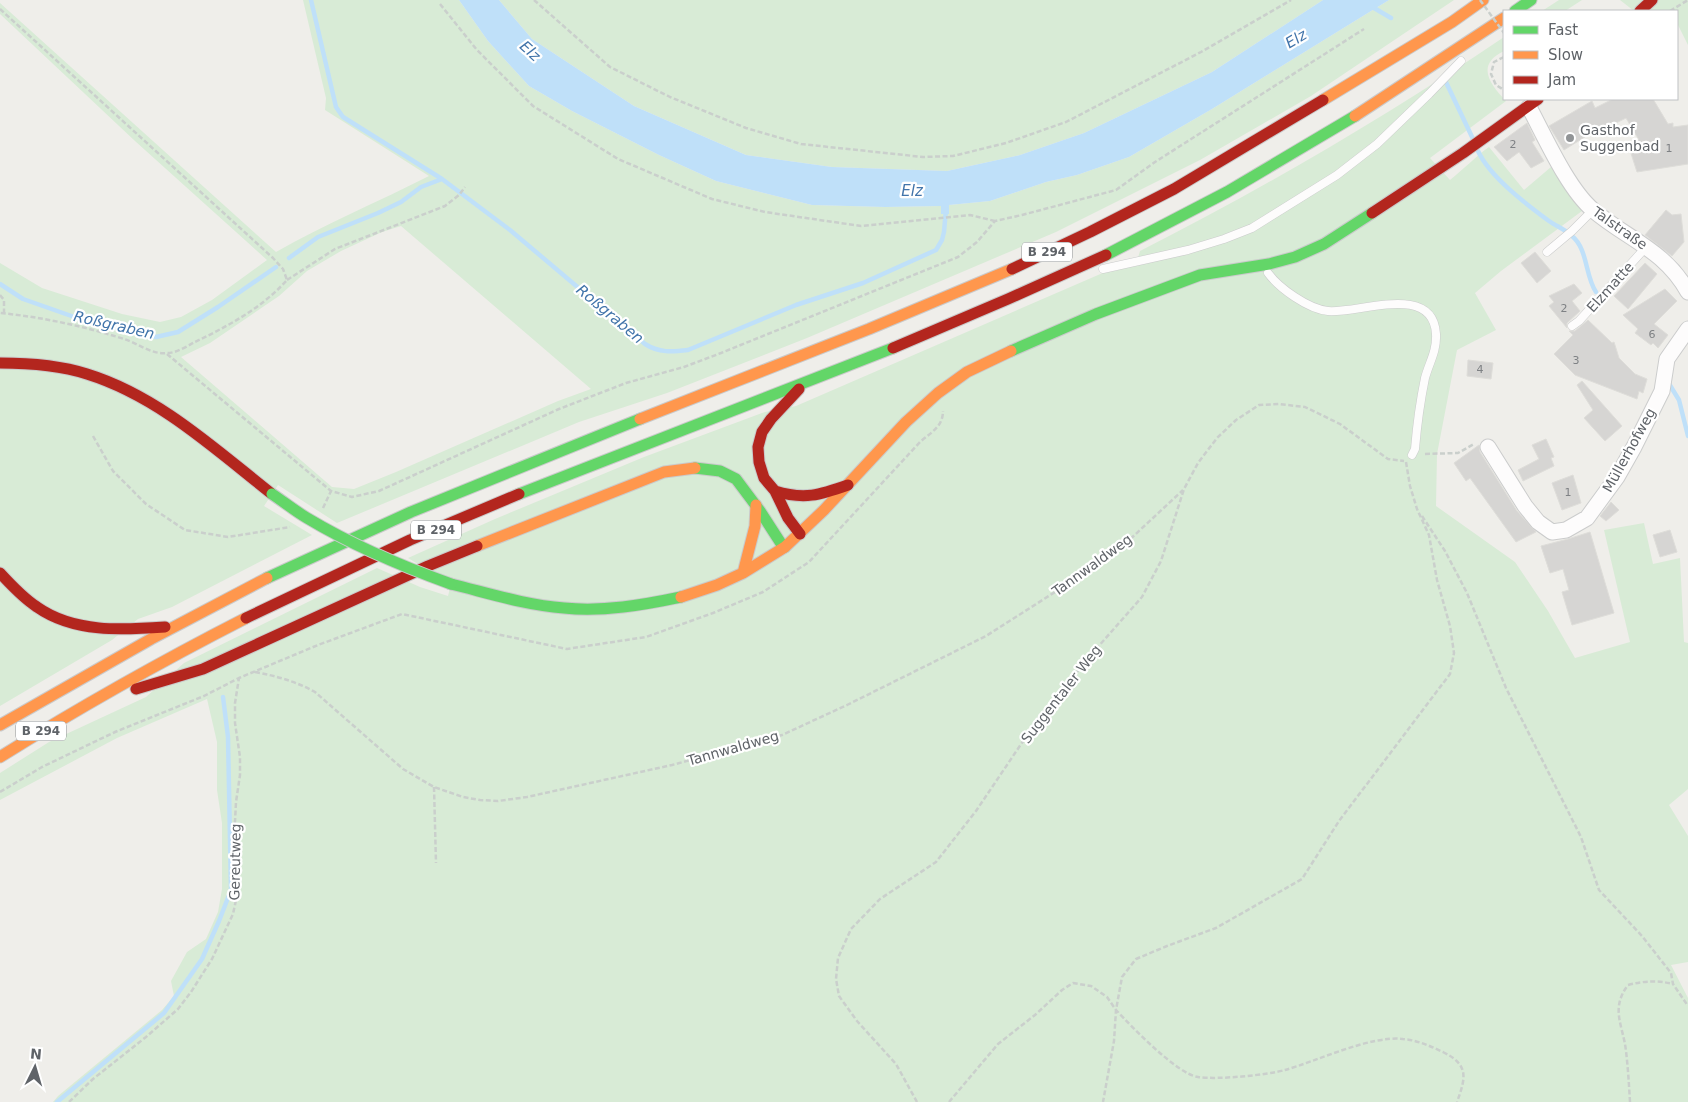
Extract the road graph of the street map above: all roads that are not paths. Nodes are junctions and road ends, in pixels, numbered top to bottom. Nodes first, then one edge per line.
1 (1482, 0) edge
2 (1531, 0) edge
3 (1652, 0) edge
4 (1516, 10) edge
5 (1641, 10) edge
6 (1503, 19) edge
7 (1486, 30) junction
8 (1534, 103) edge
9 (1593, 210) junction
10 (1647, 246) junction
11 (1547, 252) dead end
12 (1095, 271) dead end
13 (1086, 273) dead end
14 (1268, 273) dead end
15 (1052, 280) junction
16 (1688, 292) edge
17 (1572, 326) dead end
18 (1688, 329) edge
19 (0, 363) edge
20 (803, 384) junction
21 (1488, 447) road end
22 (1412, 455) road end
23 (848, 484) junction
24 (774, 492) junction
25 (756, 505) junction
26 (800, 534) junction
27 (785, 547) junction
28 (0, 573) edge
29 (743, 573) junction
30 (174, 626) junction
31 (82, 706) junction
32 (0, 725) edge
33 (0, 757) edge

1 - 30 main road, B 294
2 - 4 main road
3 - 5 main road
6 - 7 main road, B 294
7 - 12 lane
7 - 15 main road, B 294
8 - 9 street, Talstraße
8 - 23 main road
9 - 10 street, Talstraße
9 - 11 lane
10 - 16 street, Talstraße
10 - 17 lane, Elzmatte
13 - 15 lane
14 - 22 lane
15 - 20 main road, B 294
18 - 21 street, Müllerhofweg
19 - 29 main road, bridge
20 - 24 main road, B 294
20 - 31 main road, B 294
23 - 24 main road
23 - 26 main road
24 - 26 main road, B 294
25 - 27 main road
25 - 29 main road
25 - 31 main road
26 - 27 main road
27 - 29 main road
28 - 30 main road
30 - 32 main road, B 294
31 - 33 main road, B 294

